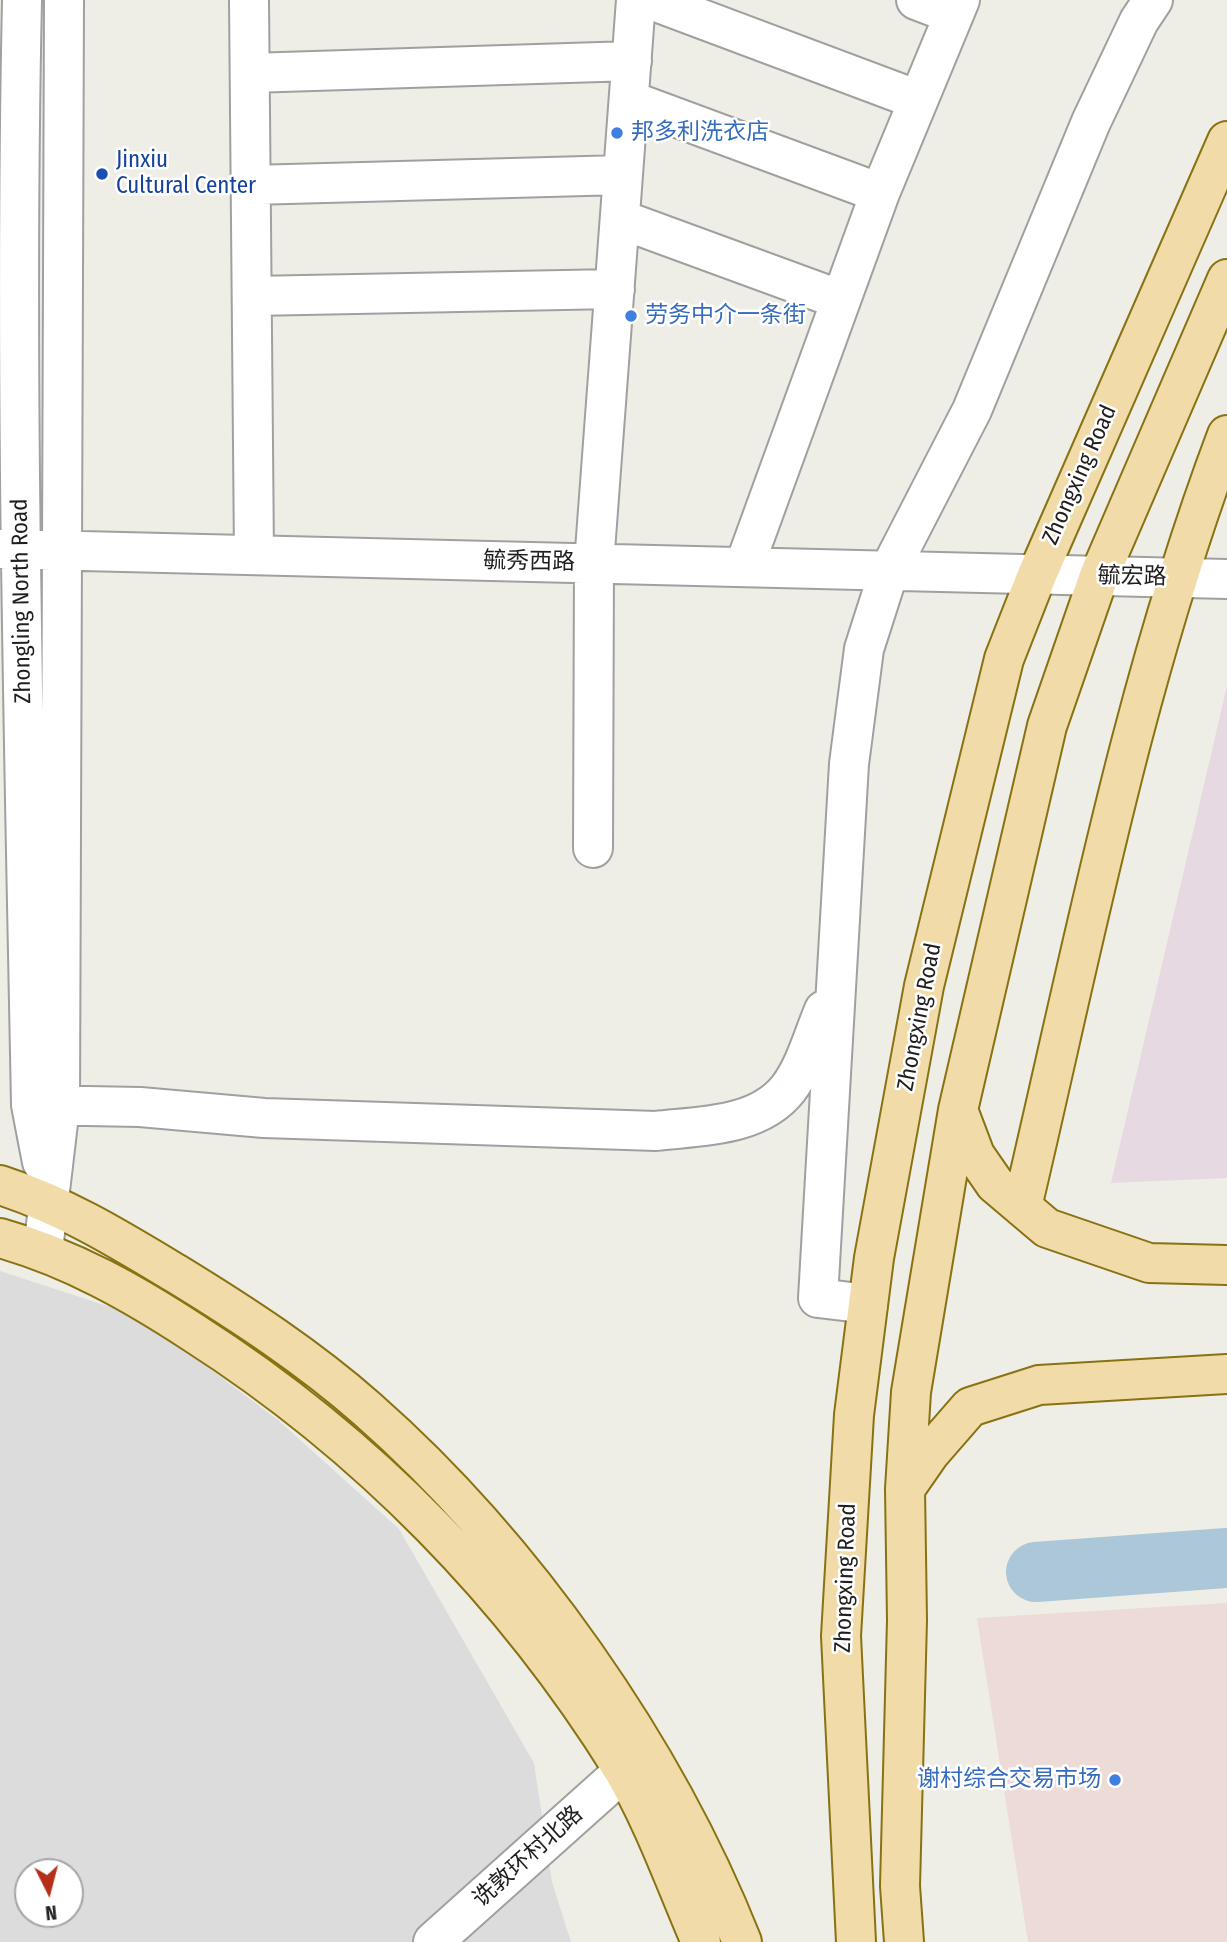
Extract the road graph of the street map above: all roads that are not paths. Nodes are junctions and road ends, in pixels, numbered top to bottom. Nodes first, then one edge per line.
1 (22, 0) edge
2 (64, 0) edge
3 (249, 0) edge
4 (636, 0) edge
5 (651, 0) edge
6 (916, 0) edge
7 (1153, 0) edge
8 (956, 7) edge
9 (632, 61) junction
10 (250, 73) junction
11 (629, 100) junction
12 (918, 100) junction
13 (1227, 141) edge
14 (623, 175) junction
15 (251, 185) junction
16 (880, 193) junction
17 (620, 219) junction
18 (1227, 279) edge
19 (615, 289) junction
20 (252, 296) junction
21 (841, 300) junction
22 (1227, 435) edge
23 (10, 549) edge
24 (62, 551) junction
25 (254, 555) junction
26 (594, 564) junction
27 (744, 567) junction
28 (889, 571) junction
29 (1037, 575) junction
30 (1099, 576) junction
31 (1175, 578) junction
32 (1227, 579) edge
33 (593, 848) dead end
34 (836, 979) junction
35 (45, 1106) junction
36 (958, 1110) junction
37 (0, 1185) edge
38 (49, 1201) junction
39 (1022, 1207) junction
40 (0, 1238) edge
41 (43, 1250) junction
42 (1227, 1265) edge
43 (869, 1304) junction
44 (1227, 1374) edge
45 (905, 1489) junction
46 (624, 1772) junction
47 (433, 1942) edge
48 (701, 1942) edge
49 (742, 1942) edge
50 (856, 1942) edge
51 (904, 1942) edge

1 - 23 street, Zhongling North Road
2 - 24 street, Zhongling North Road
3 - 10 street
4 - 9 street
5 - 12 street
6 - 8 street
7 - 28 street
8 - 12 street
9 - 10 street
9 - 11 street
10 - 15 street
11 - 14 street
11 - 16 street
12 - 16 street
13 - 29 main road, Zhongxing Road
14 - 15 street
14 - 17 street
15 - 20 street
16 - 21 street
17 - 19 street
17 - 21 street
18 - 30 main road
19 - 20 street
19 - 26 street
20 - 25 street
21 - 27 street
22 - 31 main road
23 - 24 street, 毓秀西路
23 - 35 street, Zhongling North Road
24 - 25 street, 毓秀西路
24 - 35 street, Zhongling North Road
25 - 26 street, 毓秀西路
26 - 27 street, 毓秀西路
26 - 33 street
27 - 28 street, 毓秀西路
28 - 29 street, 毓秀西路
28 - 34 street
29 - 30 street, 毓宏路
29 - 43 main road, Zhongxing Road
30 - 31 street, 毓宏路
30 - 36 main road
31 - 32 street, 毓宏路
31 - 39 main road
34 - 35 street
34 - 43 street
35 - 38 street, Zhongling North Road
36 - 39 main road
36 - 45 main road
37 - 38 main road
38 - 41 street, Zhongling North Road
38 - 49 main road
39 - 42 main road
40 - 41 main road
41 - 46 main road
43 - 50 main road, Zhongxing Road
44 - 45 main road
45 - 51 main road
46 - 47 street, 诜敦环村北路
46 - 48 main road

